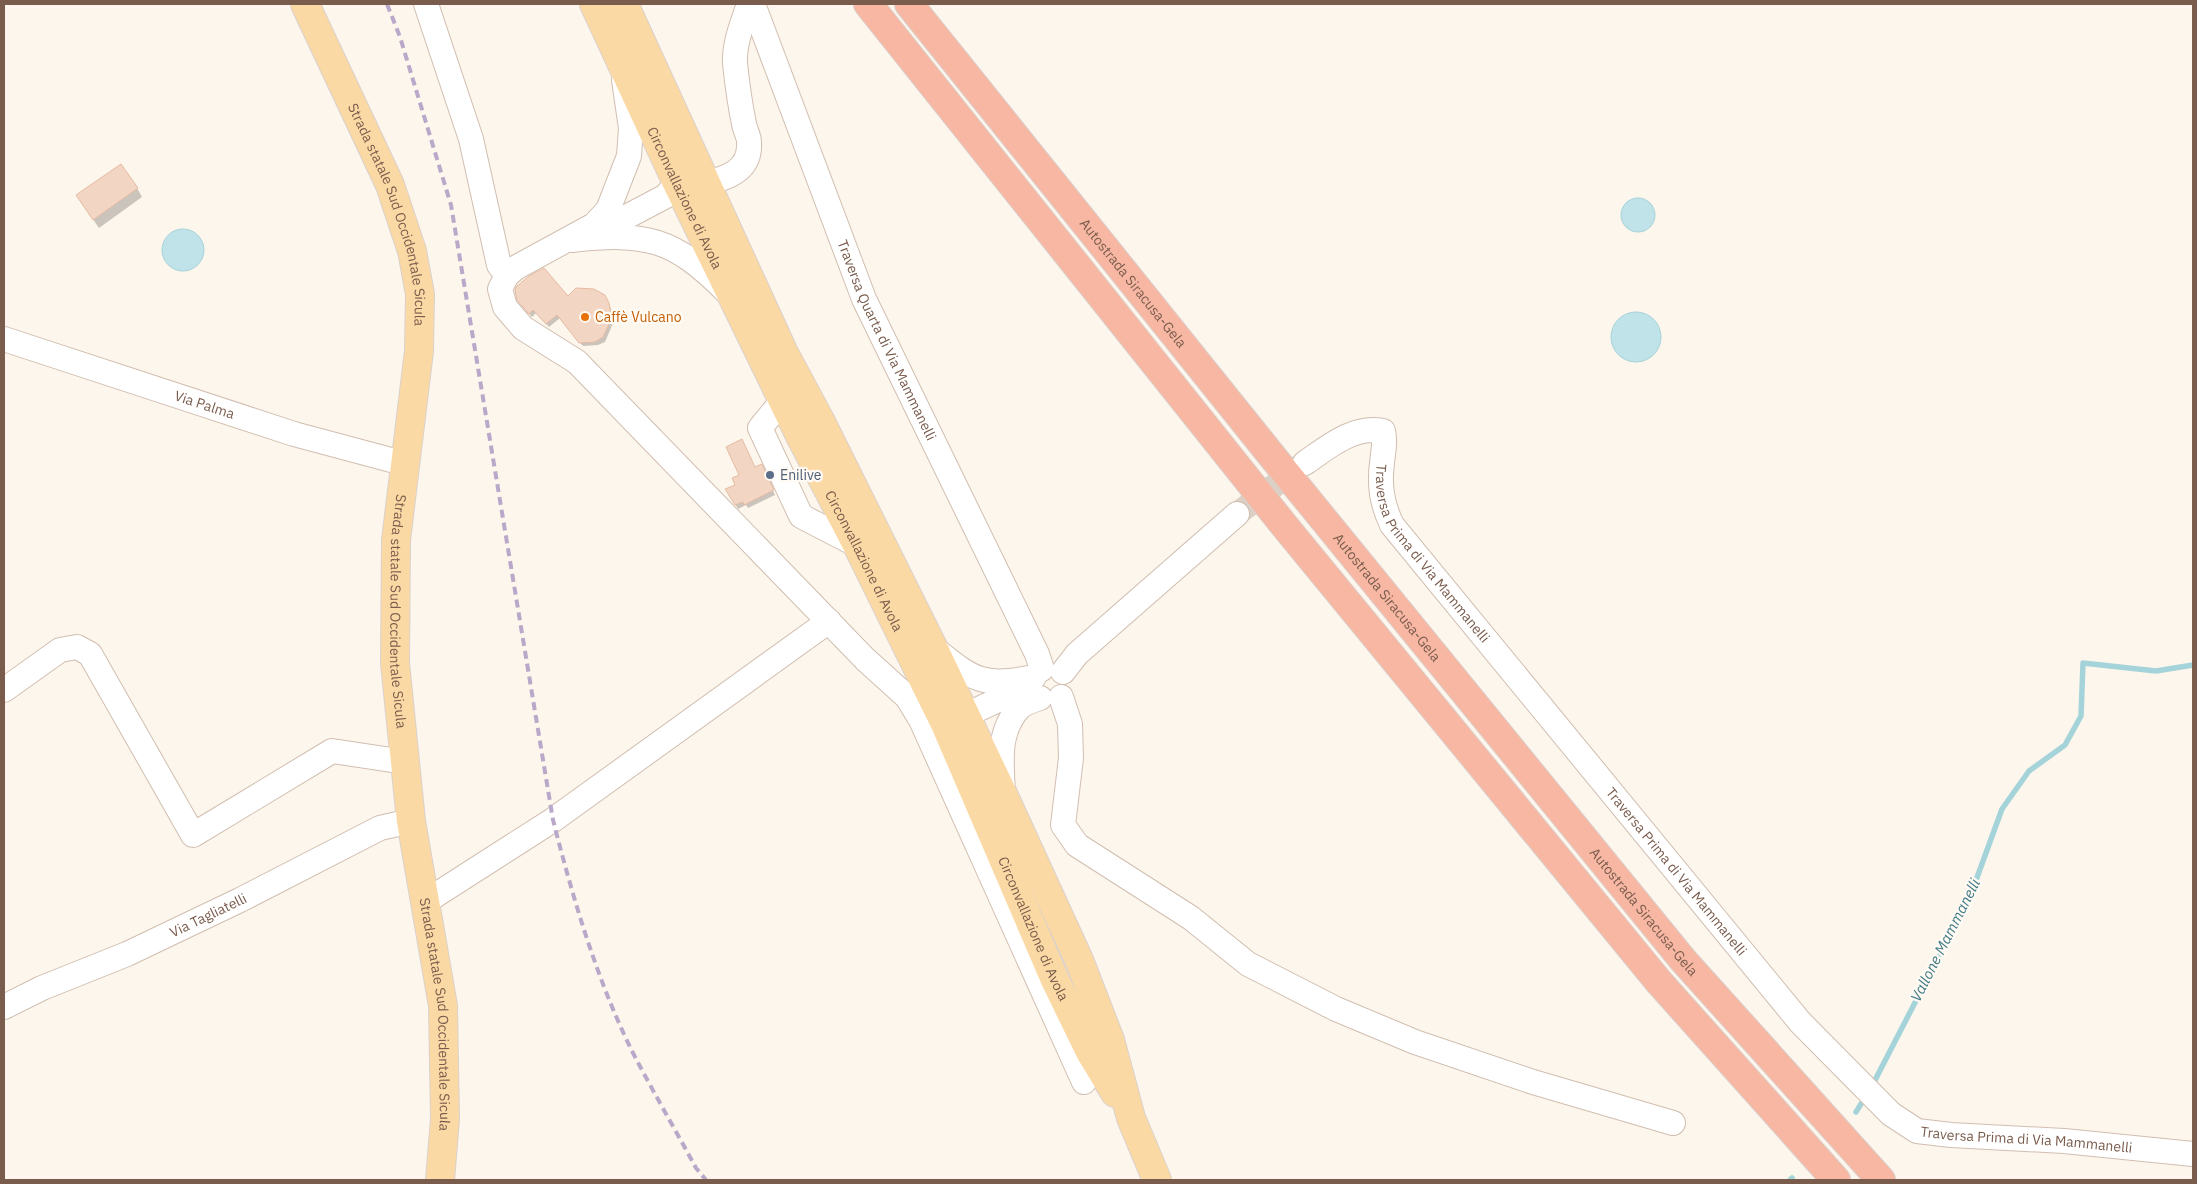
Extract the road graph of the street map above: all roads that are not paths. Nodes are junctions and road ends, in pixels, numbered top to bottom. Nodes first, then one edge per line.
1 (306, 4) edge
2 (426, 4) edge
3 (594, 4) edge
4 (624, 4) edge
5 (749, 4) edge
6 (753, 4) edge
7 (868, 4) edge
8 (909, 4) edge
9 (621, 61) junction
10 (691, 154) junction
11 (677, 183) junction
12 (706, 186) junction
13 (583, 235) junction
14 (507, 275) junction
15 (734, 299) junction
16 (4, 340) edge
17 (783, 400) junction
18 (1305, 463) tunnel mouth
19 (406, 464) junction
20 (1237, 514) tunnel mouth
21 (857, 545) junction
22 (829, 621) junction
23 (933, 647) junction
24 (1042, 686) junction
25 (4, 690) edge
26 (958, 727) junction
27 (405, 762) junction
28 (1003, 794) junction
29 (411, 821) junction
30 (425, 902) junction
31 (4, 1007) edge
32 (1084, 1082) dead end
33 (1131, 1118) junction
34 (1673, 1123) dead end
35 (2193, 1154) edge
36 (440, 1180) edge
37 (1158, 1180) edge
38 (1836, 1180) edge
39 (1881, 1180) edge

1 - 19 main road, Strada statale Sud Occidentale Sicula
2 - 14 street
3 - 9 main road, Circonvallazione di Avola
4 - 10 main road, Circonvallazione di Avola
5 - 12 street
6 - 24 street, Traversa Quarta di Via Mammanelli
7 - 38 highway
8 - 39 highway, Autostrada Siracusa-Gela
9 - 11 main road, Circonvallazione di Avola
9 - 13 street
10 - 11 street
10 - 12 main road, Circonvallazione di Avola
11 - 12 street
11 - 13 street
11 - 15 main road, Circonvallazione di Avola
12 - 23 main road, Circonvallazione di Avola
13 - 14 street
13 - 15 street
14 - 22 street
15 - 17 main road, Circonvallazione di Avola
16 - 19 street, Via Palma
17 - 21 main road, Circonvallazione di Avola
17 - 21 street
18 - 35 street, Traversa Prima di Via Mammanelli
19 - 27 main road, Strada statale Sud Occidentale Sicula
20 - 24 street
21 - 26 main road, Circonvallazione di Avola
22 - 30 street
22 - 32 street
23 - 24 street
23 - 26 main road, Circonvallazione di Avola
24 - 26 street
24 - 28 street
24 - 34 street, Traversa Quarta di Via Mammanelli
25 - 27 street
26 - 28 main road, Circonvallazione di Avola
26 - 33 main road, Circonvallazione di Avola
27 - 29 main road, Strada statale Sud Occidentale Sicula
28 - 33 main road, Circonvallazione di Avola
29 - 30 main road, Strada statale Sud Occidentale Sicula
29 - 31 street, Via Tagliatelli
30 - 36 main road, Strada statale Sud Occidentale Sicula
33 - 37 main road, Circonvallazione di Avola

